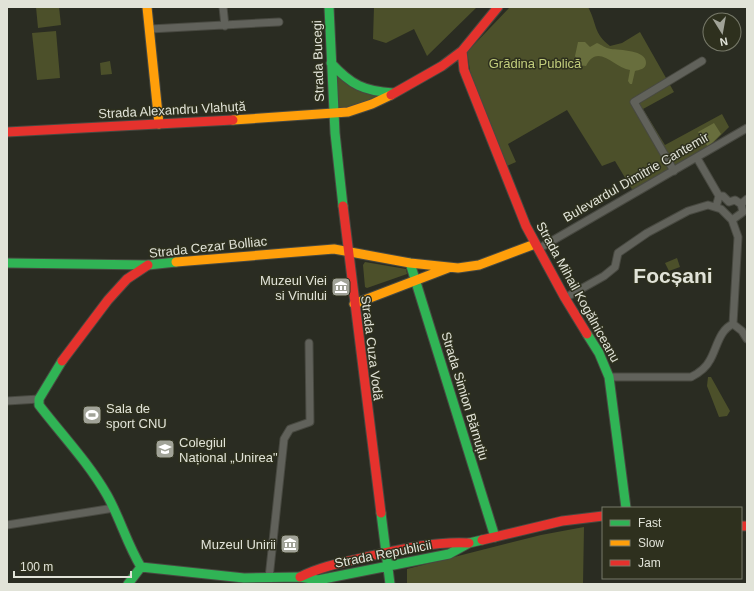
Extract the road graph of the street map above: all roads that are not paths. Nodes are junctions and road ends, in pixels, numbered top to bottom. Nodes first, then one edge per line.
1 (147, 7) edge
2 (223, 7) edge
3 (329, 7) edge
4 (498, 7) edge
5 (279, 22) dead end
6 (225, 26) junction
7 (150, 29) junction
8 (462, 51) junction
9 (702, 61) dead end
10 (331, 63) junction
11 (395, 93) junction
12 (333, 114) junction
13 (159, 124) junction
14 (747, 128) edge
15 (9, 131) edge
16 (697, 158) junction
17 (674, 171) junction
18 (719, 196) junction
19 (747, 199) edge
20 (741, 204) junction
21 (716, 207) junction
22 (732, 220) junction
23 (537, 246) junction
24 (348, 251) junction
25 (7, 263) edge
26 (410, 263) junction
27 (148, 265) junction
28 (448, 268) junction
29 (415, 282) junction
30 (565, 298) junction
31 (354, 304) junction
32 (733, 324) junction
33 (747, 339) edge
34 (310, 343) dead end
35 (609, 377) junction
36 (39, 399) junction
37 (7, 401) edge
38 (626, 507) edge
39 (114, 508) junction
40 (602, 516) edge
41 (7, 525) edge
42 (496, 537) junction
43 (469, 543) junction
44 (385, 553) junction
45 (141, 567) junction
46 (387, 568) junction
47 (300, 577) junction
48 (269, 578) junction
49 (128, 584) edge
50 (390, 584) edge

1 - 7 street
2 - 6 street
3 - 10 street, Strada Bucegi
4 - 8 street, Strada Alexandru Vlahuță
5 - 6 street
6 - 7 street
7 - 13 street
8 - 11 street, Strada Alexandru Vlahuță
8 - 23 street, Strada Mihail Kogălniceanu
9 - 17 street
10 - 11 street
10 - 12 street, Strada Bucegi
11 - 12 street, Strada Alexandru Vlahuță
12 - 13 street, Strada Alexandru Vlahuță
12 - 24 street, Strada Cuza Vodă
13 - 15 street, Strada Alexandru Vlahuță
14 - 16 street, Bulevardul Dimitrie Cantemir
16 - 17 street, Bulevardul Dimitrie Cantemir
16 - 18 street
17 - 23 street, Bulevardul Dimitrie Cantemir
18 - 20 street
18 - 21 street
19 - 20 street
20 - 22 street
21 - 22 street
21 - 30 street
22 - 32 street
23 - 28 street, Bulevardul Dimitrie Cantemir
23 - 30 street, Strada Mihail Kogălniceanu
24 - 26 street, Bulevardul Dimitrie Cantemir
24 - 27 street, Strada Cezar Bolliac
24 - 31 street, Strada Cuza Vodă
25 - 27 street
26 - 28 street, Bulevardul Dimitrie Cantemir
26 - 29 street, Strada Simion Bărnuțiu
27 - 36 street, Strada Cezar Bolliac
28 - 29 street, Bulevardul Dimitrie Cantemir
29 - 31 street, Bulevardul Dimitrie Cantemir
29 - 42 street, Strada Simion Bărnuțiu
30 - 35 street, Strada Mihail Kogălniceanu
31 - 44 street, Strada Cuza Vodă
32 - 33 street
32 - 35 street
34 - 48 street
35 - 38 street, Strada Mihail Kogălniceanu
36 - 37 street
36 - 39 street
39 - 41 street
39 - 45 street
40 - 42 street, Strada Republicii
42 - 43 street, Strada Republicii
43 - 44 street, Strada Republicii
43 - 46 street, Strada Republicii
44 - 46 street, Strada Cuza Vodă
44 - 47 street, Strada Republicii
45 - 48 street, Strada Republicii
45 - 49 street
46 - 47 street, Strada Republicii
46 - 50 street, Strada Cuza Vodă
47 - 48 street, Strada Republicii

